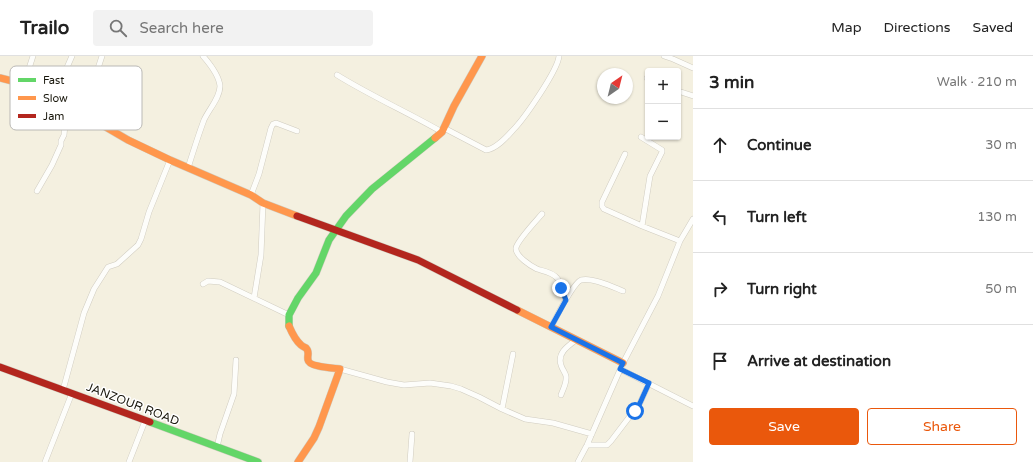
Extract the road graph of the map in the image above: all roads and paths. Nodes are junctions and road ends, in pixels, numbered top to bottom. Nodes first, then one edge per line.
1 (33, 56) edge
2 (72, 56) edge
3 (102, 56) edge
4 (203, 56) edge
5 (482, 56) edge
6 (559, 56) edge
7 (664, 56) edge
8 (30, 66) edge
9 (68, 66) edge
10 (98, 66) edge
11 (693, 68) edge
12 (337, 75) dead end
13 (0, 78) edge
14 (10, 80) edge
15 (681, 92) edge
16 (693, 96) edge
17 (64, 130) edge
18 (111, 130) edge
19 (443, 130) junction
20 (297, 131) dead end
21 (642, 137) dead end
22 (625, 154) dead end
23 (170, 160) junction
24 (188, 168) junction
25 (37, 191) dead end
26 (251, 195) junction
27 (263, 203) junction
28 (542, 214) dead end
29 (693, 220) edge
30 (642, 226) junction
31 (336, 229) junction
32 (680, 242) junction
33 (203, 284) dead end
34 (623, 291) dead end
35 (254, 298) junction
36 (566, 300) junction
37 (290, 314) junction
38 (551, 327) junction
39 (576, 340) junction
40 (513, 354) dead end
41 (236, 360) dead end
42 (622, 366) junction
43 (0, 367) edge
44 (340, 370) junction
45 (649, 383) junction
46 (63, 390) junction
47 (72, 393) junction
48 (560, 395) dead end
49 (693, 406) edge
50 (502, 409) junction
51 (145, 421) junction
52 (412, 434) dead end
53 (592, 434) junction
54 (587, 445) junction
55 (217, 447) junction
56 (45, 462) edge
57 (129, 462) edge
58 (258, 462) edge
59 (298, 462) edge
60 (410, 462) edge
61 (578, 462) edge

1 - 8 street
2 - 9 street
3 - 10 street
4 - 24 street
5 - 19 street
6 - 19 street
7 - 11 street
12 - 19 street
13 - 14 street
15 - 16 street
17 - 25 street
18 - 23 street
19 - 31 street
20 - 26 street
21 - 30 street
22 - 30 street
23 - 24 street
23 - 46 street
24 - 26 street
26 - 27 street
27 - 31 street
27 - 35 street
28 - 36 street
29 - 32 street
30 - 32 street
31 - 37 street
31 - 38 street
32 - 42 street
33 - 35 street
34 - 36 street
35 - 37 street
36 - 38 street
37 - 44 street
38 - 39 street
39 - 42 street
39 - 48 street
40 - 50 street
41 - 55 street
42 - 45 street
42 - 53 street
43 - 46 street, JANZOUR ROAD
44 - 50 street
44 - 59 street
45 - 49 street
45 - 54 street
46 - 47 street, JANZOUR ROAD
47 - 51 street, JANZOUR ROAD
47 - 56 street
50 - 53 street
51 - 55 street, JANZOUR ROAD
51 - 57 street
52 - 60 street
53 - 54 street
54 - 61 street
55 - 58 street, JANZOUR ROAD

